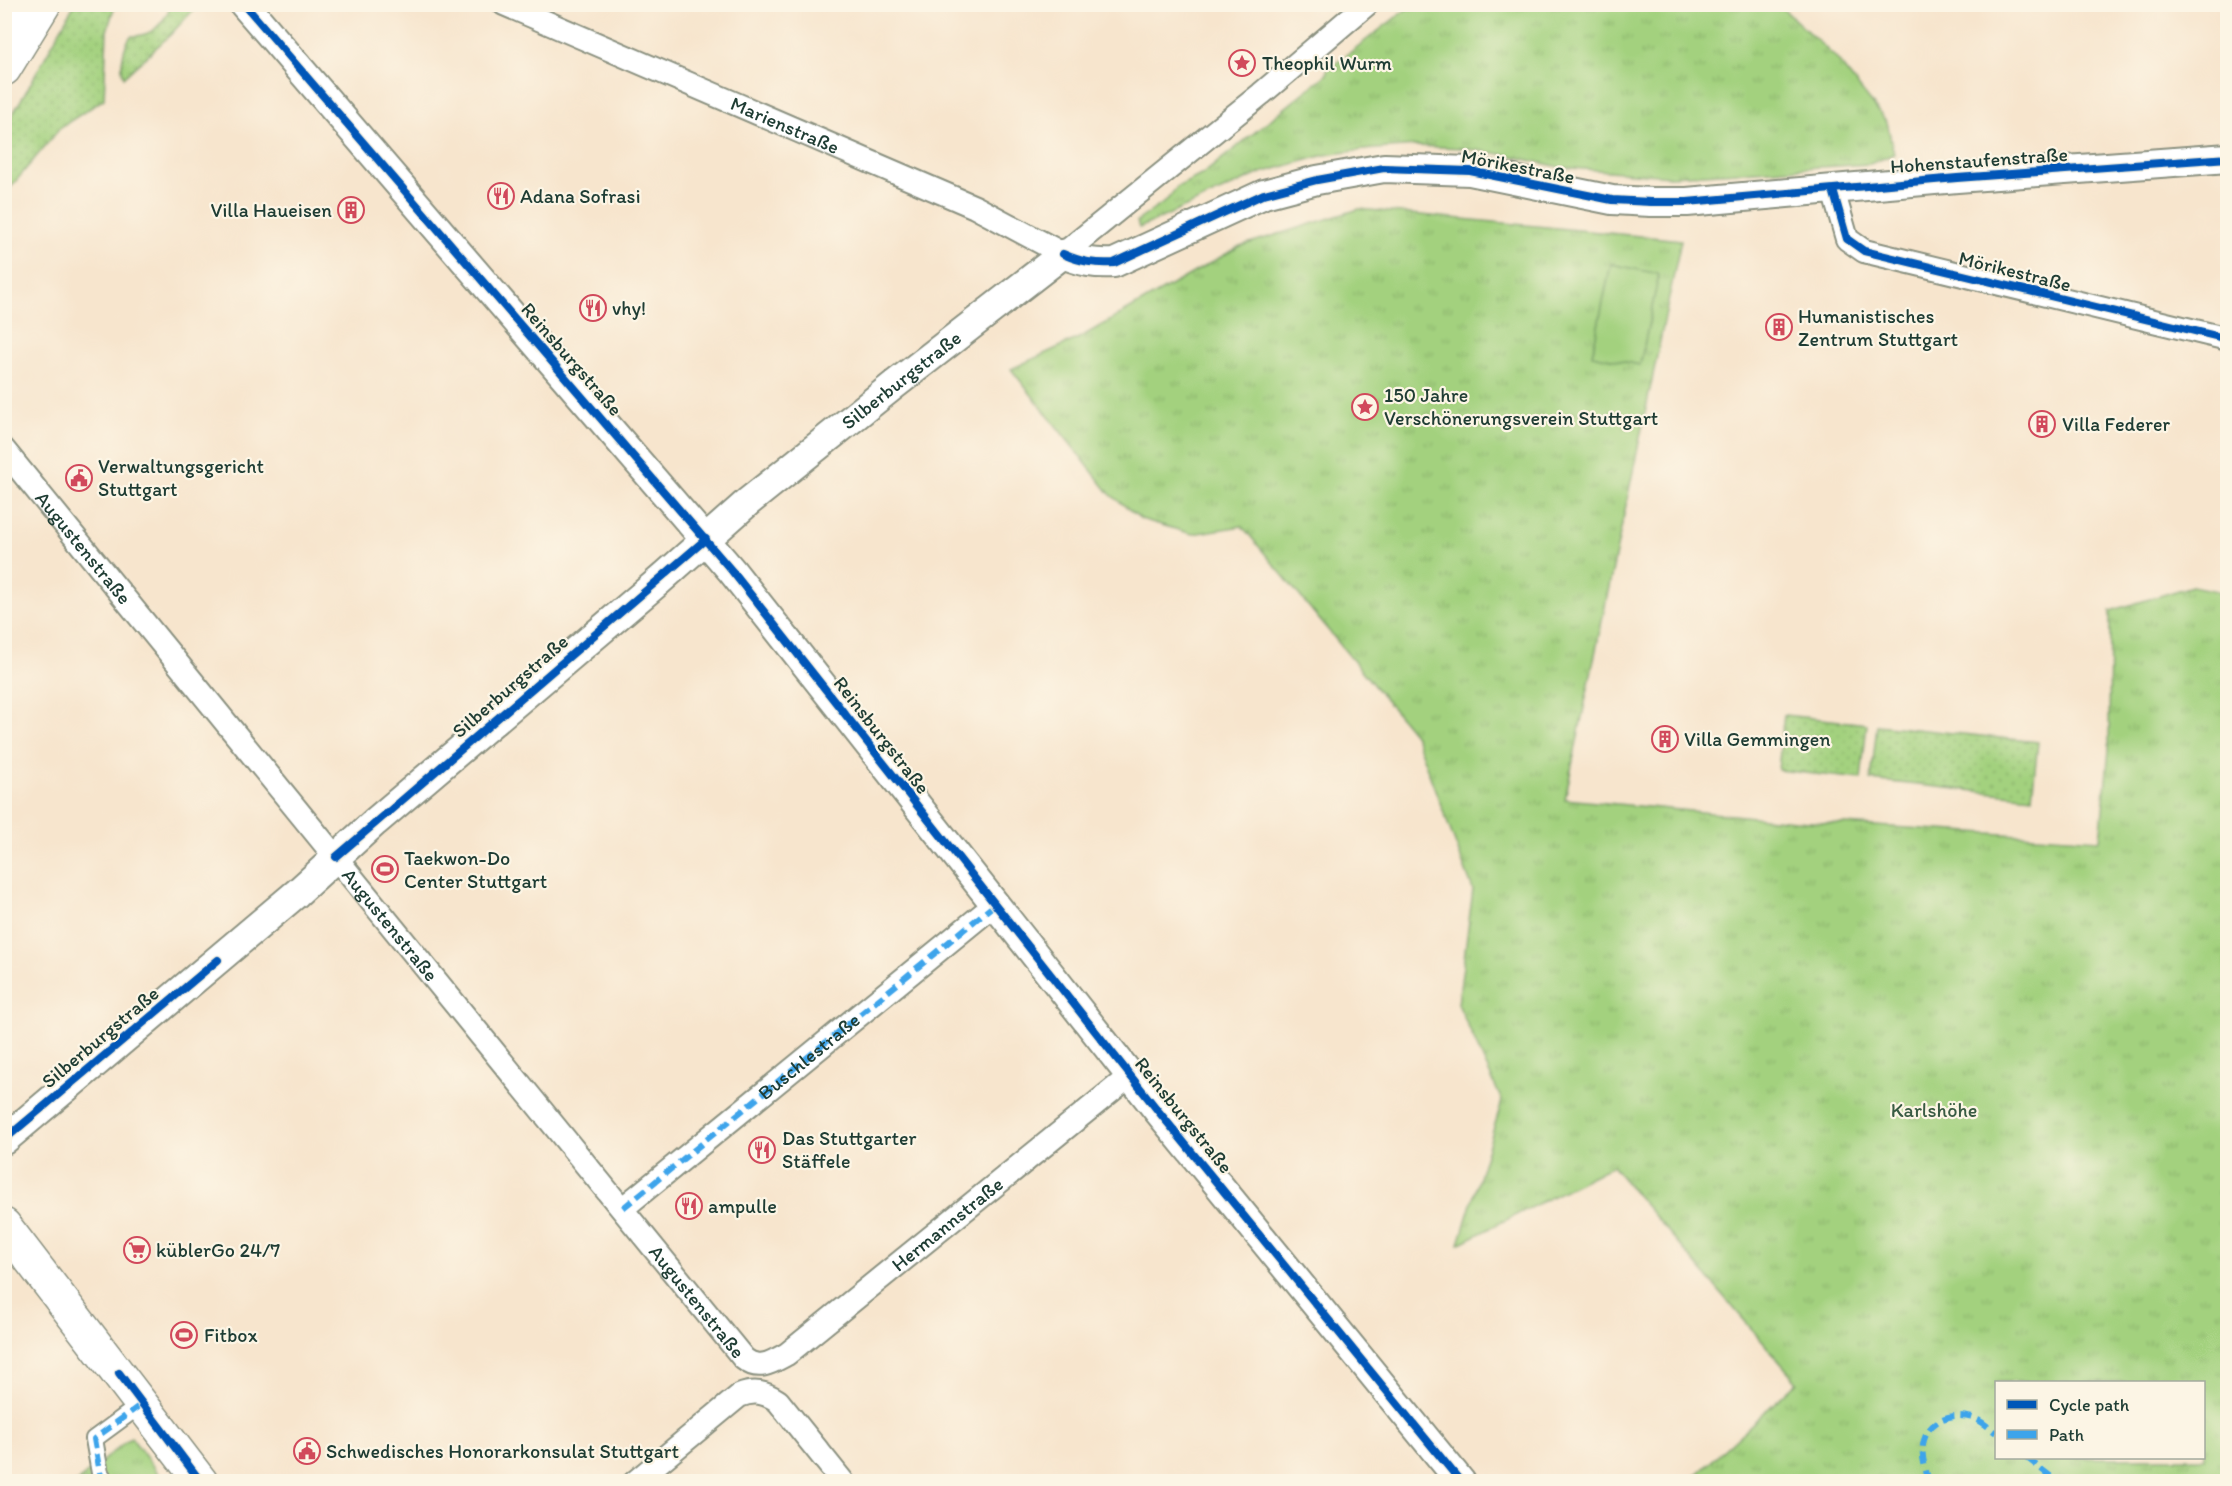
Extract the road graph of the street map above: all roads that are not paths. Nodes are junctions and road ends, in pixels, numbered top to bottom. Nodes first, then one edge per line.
1 (9, 4) edge
2 (44, 4) edge
3 (504, 4) edge
4 (1367, 4) edge
5 (252, 10) edge
6 (4, 12) edge
7 (4, 69) edge
8 (2228, 158) edge
9 (1833, 190) junction
10 (1734, 197) joint
11 (1063, 254) junction
12 (2228, 339) edge
13 (4, 450) edge
14 (706, 539) junction
15 (336, 856) junction
16 (994, 905) junction
17 (1131, 1075) junction
18 (4, 1140) edge
19 (623, 1208) junction
20 (4, 1225) edge
21 (758, 1366) joint
22 (143, 1403) junction
23 (106, 1482) edge
24 (201, 1482) edge
25 (634, 1482) edge
26 (843, 1482) edge
27 (1461, 1482) edge

1 - 6 main road
2 - 7 main road
3 - 11 street, Marienstraße
4 - 11 street, Silberburgstraße
5 - 14 street, Reinsburgstraße
8 - 9 street, Hohenstaufenstraße
9 - 10 street, Hohenstaufenstraße
9 - 12 street, Mörikestraße
10 - 11 street, Mörikestraße
11 - 14 street, Silberburgstraße
13 - 15 street, Augustenstraße
14 - 15 street, Silberburgstraße
14 - 16 street, Reinsburgstraße
15 - 18 street, Silberburgstraße
15 - 19 street, Augustenstraße
16 - 17 street, Reinsburgstraße
16 - 19 street, Buschlestraße
17 - 21 street, Hermannstraße
17 - 27 street, Reinsburgstraße
19 - 21 street, Augustenstraße
20 - 22 main road
22 - 23 street
22 - 24 main road
25 - 26 street

